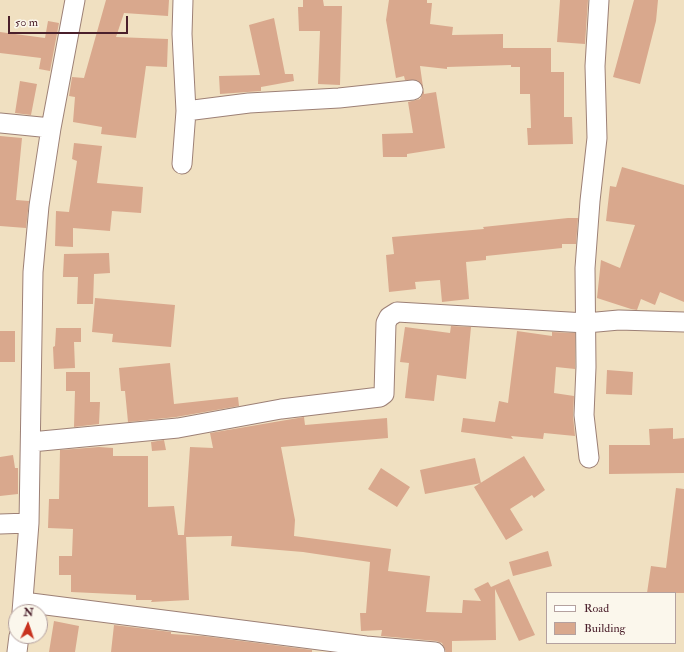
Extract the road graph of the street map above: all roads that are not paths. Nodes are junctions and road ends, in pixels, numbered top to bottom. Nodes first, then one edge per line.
1 (75, 0) edge
2 (183, 0) edge
3 (599, 0) edge
4 (413, 90) dead end
5 (186, 112) junction
6 (0, 123) edge
7 (51, 128) junction
8 (182, 164) dead end
9 (684, 322) edge
10 (586, 323) junction
11 (31, 442) junction
12 (590, 458) dead end
13 (29, 523) junction
14 (0, 524) edge
15 (22, 604) edge
16 (48, 610) edge
17 (434, 652) edge

1 - 7 street
2 - 5 street
3 - 10 street
4 - 5 street
5 - 8 street
6 - 7 street
7 - 11 street
9 - 10 street
10 - 11 street
10 - 12 street
11 - 13 street
13 - 14 street
13 - 15 street
16 - 17 street

